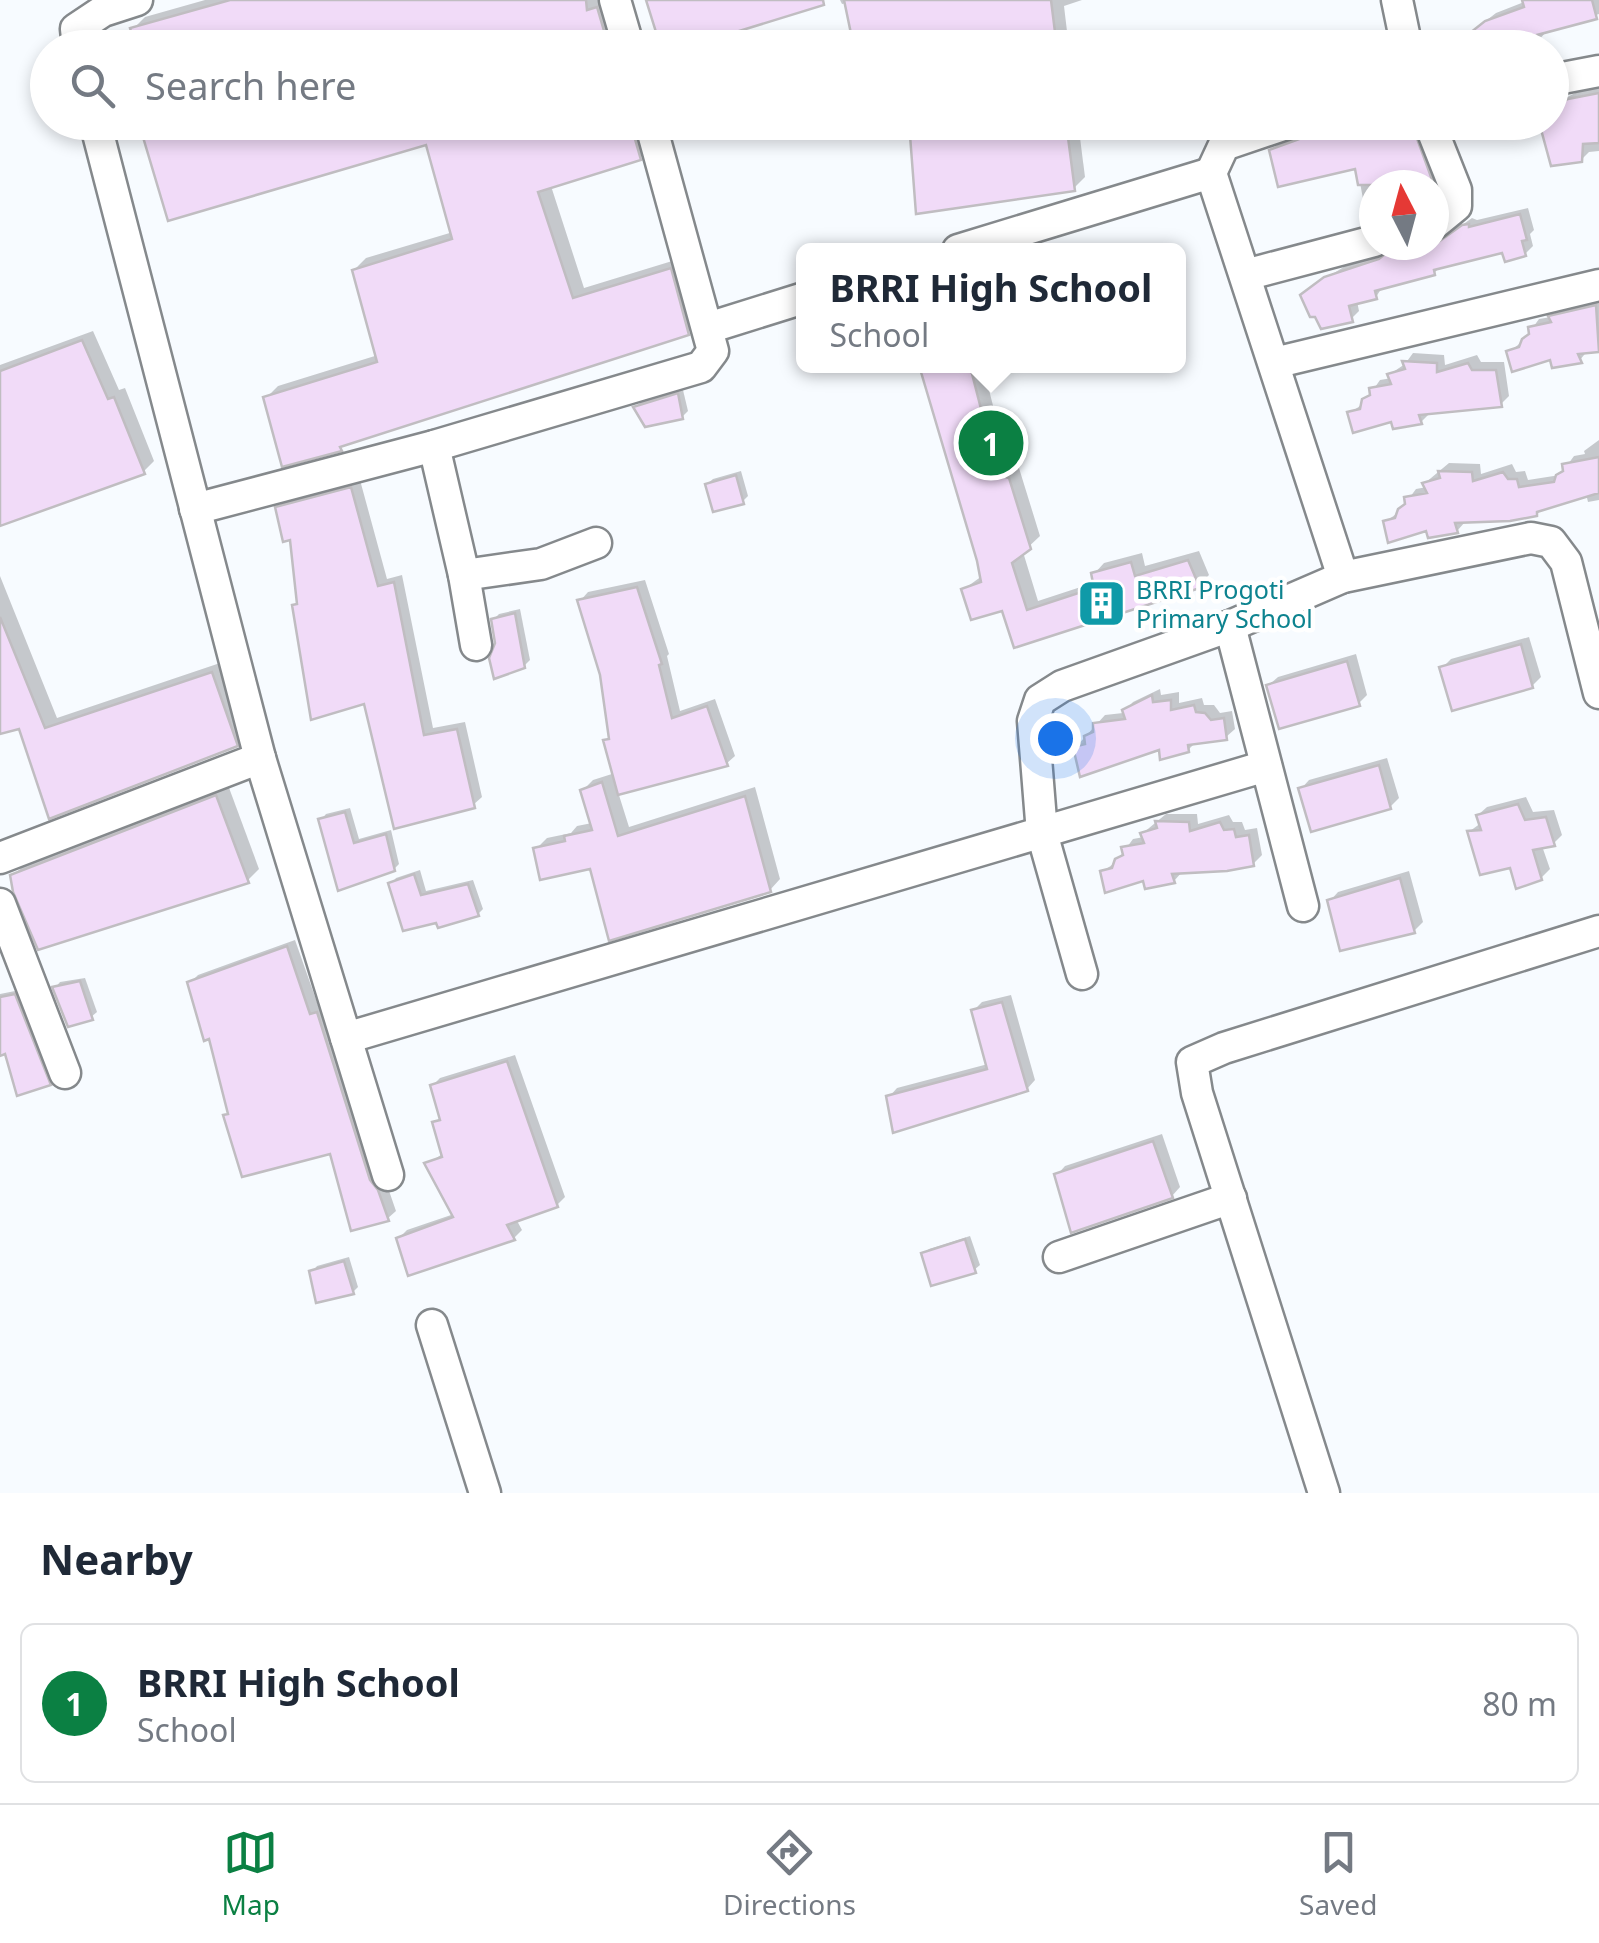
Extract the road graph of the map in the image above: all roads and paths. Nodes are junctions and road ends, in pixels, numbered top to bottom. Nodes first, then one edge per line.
1 (137, 0) edge
2 (615, 0) edge
3 (1397, 0) edge
4 (76, 30) edge
5 (623, 30) edge
6 (1403, 30) edge
7 (1599, 71) edge
8 (1569, 77) edge
9 (101, 140) edge
10 (655, 140) edge
11 (1239, 140) edge
12 (1436, 140) edge
13 (1448, 170) edge
14 (1211, 172) junction
15 (1449, 172) edge
16 (1449, 212) edge
17 (981, 243) edge
18 (1359, 245) edge
19 (1245, 275) junction
20 (1599, 285) edge
21 (796, 300) edge
22 (708, 328) junction
23 (1274, 362) junction
24 (434, 446) junction
25 (194, 509) junction
26 (596, 543) dead end
27 (464, 575) junction
28 (1343, 577) junction
29 (1585, 580) edge
30 (1230, 626) junction
31 (476, 645) dead end
32 (1599, 693) edge
33 (260, 758) junction
34 (1266, 766) junction
35 (1042, 833) junction
36 (0, 858) edge
37 (0, 904) edge
38 (1302, 906) dead end
39 (1599, 930) edge
40 (1082, 974) dead end
41 (346, 1038) junction
42 (65, 1073) dead end
43 (388, 1175) dead end
44 (1232, 1198) junction
45 (1060, 1258) dead end
46 (432, 1325) dead end
47 (485, 1493) edge
48 (1324, 1493) edge

1 - 4 street
2 - 5 street
3 - 6 street
7 - 8 street
9 - 25 street
10 - 22 street
11 - 14 street
12 - 13 street
14 - 17 street
14 - 19 street
15 - 16 street
18 - 19 street
19 - 23 street
20 - 23 street
21 - 22 street
22 - 24 street
23 - 28 street
24 - 25 street
24 - 27 street
25 - 33 street
26 - 27 street
27 - 31 street
28 - 29 street
28 - 30 street
29 - 32 street
30 - 34 street
30 - 35 street
33 - 36 street
33 - 41 street
34 - 35 street
34 - 38 street
35 - 40 street
35 - 41 street
37 - 42 street
39 - 44 street
41 - 43 street
44 - 45 street
44 - 48 street
46 - 47 street

